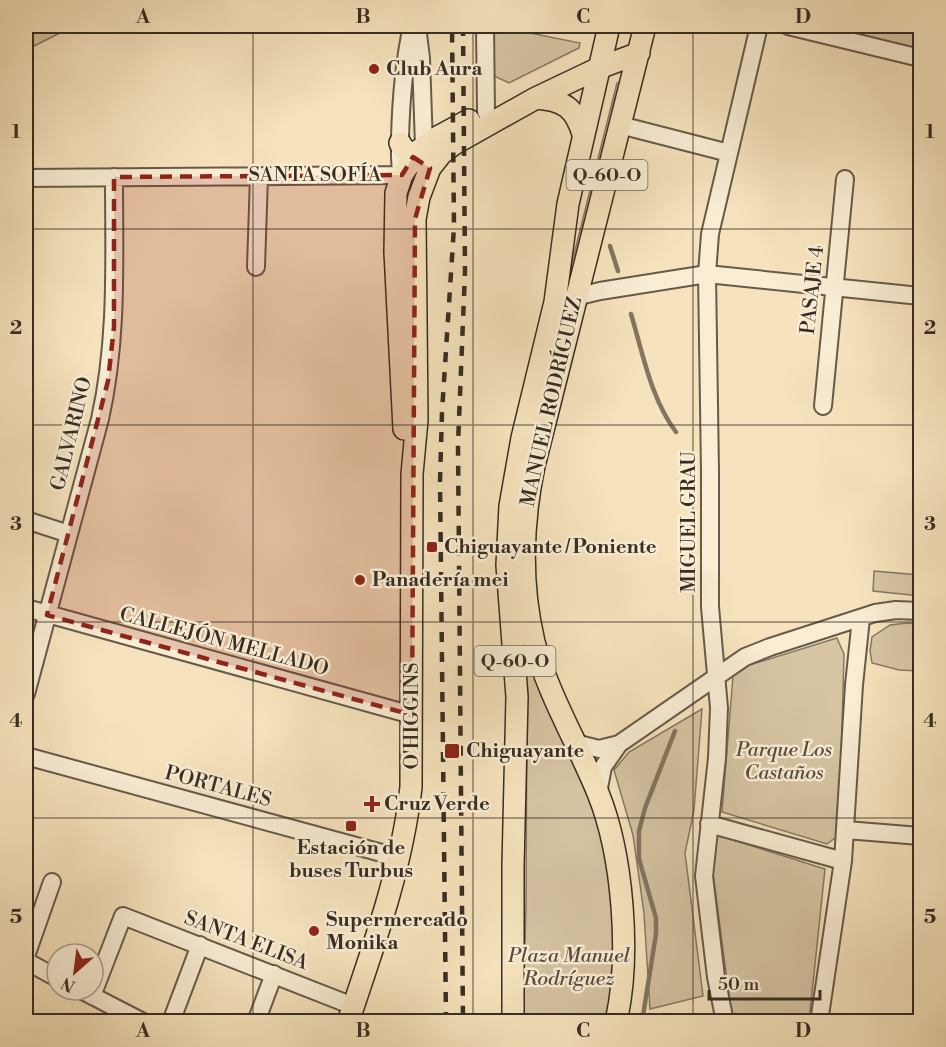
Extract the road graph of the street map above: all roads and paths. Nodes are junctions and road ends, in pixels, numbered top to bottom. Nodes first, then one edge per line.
1 (412, 26) edge
2 (417, 26) edge
3 (484, 26) edge
4 (609, 26) edge
5 (645, 26) edge
6 (759, 26) edge
7 (788, 26) edge
8 (639, 53) junction
9 (921, 58) edge
10 (601, 59) junction
11 (536, 98) junction
12 (486, 112) junction
13 (620, 125) junction
14 (583, 134) junction
15 (417, 153) junction
16 (729, 153) junction
17 (402, 175) junction
18 (259, 176) junction
19 (114, 177) junction
20 (26, 178) edge
21 (845, 179) dead end
22 (256, 267) dead end
23 (706, 274) junction
24 (835, 287) junction
25 (921, 296) edge
26 (576, 297) junction
27 (555, 302) junction
28 (823, 406) dead end
29 (412, 474) junction
30 (26, 520) edge
31 (69, 534) junction
32 (26, 608) edge
33 (921, 611) edge
34 (48, 615) junction
35 (861, 618) junction
36 (717, 677) junction
37 (26, 694) edge
38 (412, 715) junction
39 (575, 743) junction
40 (619, 744) junction
41 (26, 756) edge
42 (598, 793) junction
43 (709, 824) junction
44 (846, 830) junction
45 (921, 836) edge
46 (400, 858) junction
47 (843, 861) junction
48 (52, 882) dead end
49 (200, 945) junction
50 (105, 954) edge
51 (26, 956) edge
52 (26, 962) edge
53 (45, 972) edge
54 (274, 974) junction
55 (104, 1002) edge
56 (351, 1014) edge
57 (143, 1022) edge
58 (171, 1022) edge
59 (256, 1022) edge
60 (513, 1022) edge
61 (616, 1022) edge
62 (725, 1022) edge
63 (819, 1022) edge

1 - 15 street, O'HIGGINS
2 - 15 street, O'HIGGINS
3 - 12 street
4 - 10 main road, MANUEL RODRÍGUEZ / Q-60-O
5 - 8 main road, MANUEL RODRÍGUEZ / Q-60-O
6 - 16 street, MIGUEL GRAU
7 - 9 street
8 - 10 main road, SANTA SOFÍA
8 - 13 main road, MANUEL RODRÍGUEZ / Q-60-O
10 - 11 main road, SANTA SOFÍA
10 - 12 main road, SANTA SOFÍA
10 - 14 main road, MANUEL RODRÍGUEZ / Q-60-O
11 - 14 main road
11 - 15 main road, SANTA SOFÍA
12 - 15 main road, SANTA SOFÍA
13 - 16 street
13 - 26 main road, MANUEL RODRÍGUEZ / Q-60-O
14 - 27 main road, MANUEL RODRÍGUEZ / Q-60-O
15 - 17 main road, SANTA SOFÍA
15 - 29 main road, O'HIGGINS
16 - 23 street, MIGUEL GRAU
17 - 18 street, SANTA SOFÍA
17 - 29 main road, O'HIGGINS
18 - 19 street, SANTA SOFÍA
18 - 22 street
19 - 20 street, SANTA SOFÍA
19 - 31 street, GALVARINO
21 - 24 street, PASAJE 4
23 - 24 street
23 - 26 street
23 - 36 street, MIGUEL GRAU
24 - 25 street
24 - 28 street, PASAJE 4
26 - 27 street
26 - 39 main road, MANUEL RODRÍGUEZ / Q-60-O
27 - 60 main road, MANUEL RODRÍGUEZ / Q-60-O
29 - 38 main road, O'HIGGINS
30 - 31 street
31 - 34 street, GALVARINO
32 - 34 street, CALLEJÓN MELLADO
33 - 35 street
34 - 37 street, GALVARINO
34 - 38 street, CALLEJÓN MELLADO
35 - 36 street
35 - 44 street
36 - 40 street
36 - 43 street, MIGUEL GRAU
38 - 46 main road, O'HIGGINS
39 - 40 street
39 - 42 main road, MANUEL RODRÍGUEZ / Q-60-O
40 - 42 street
41 - 46 street, PORTALES
42 - 61 main road, MANUEL RODRÍGUEZ / Q-60-O
43 - 47 street
43 - 62 street, MIGUEL GRAU
44 - 45 street
44 - 47 street
46 - 56 main road, O'HIGGINS
47 - 63 street
48 - 51 street
49 - 50 street, SANTA ELISA
49 - 54 street, SANTA ELISA
49 - 58 street
52 - 53 street
54 - 56 street, SANTA ELISA
54 - 59 street
55 - 57 street

